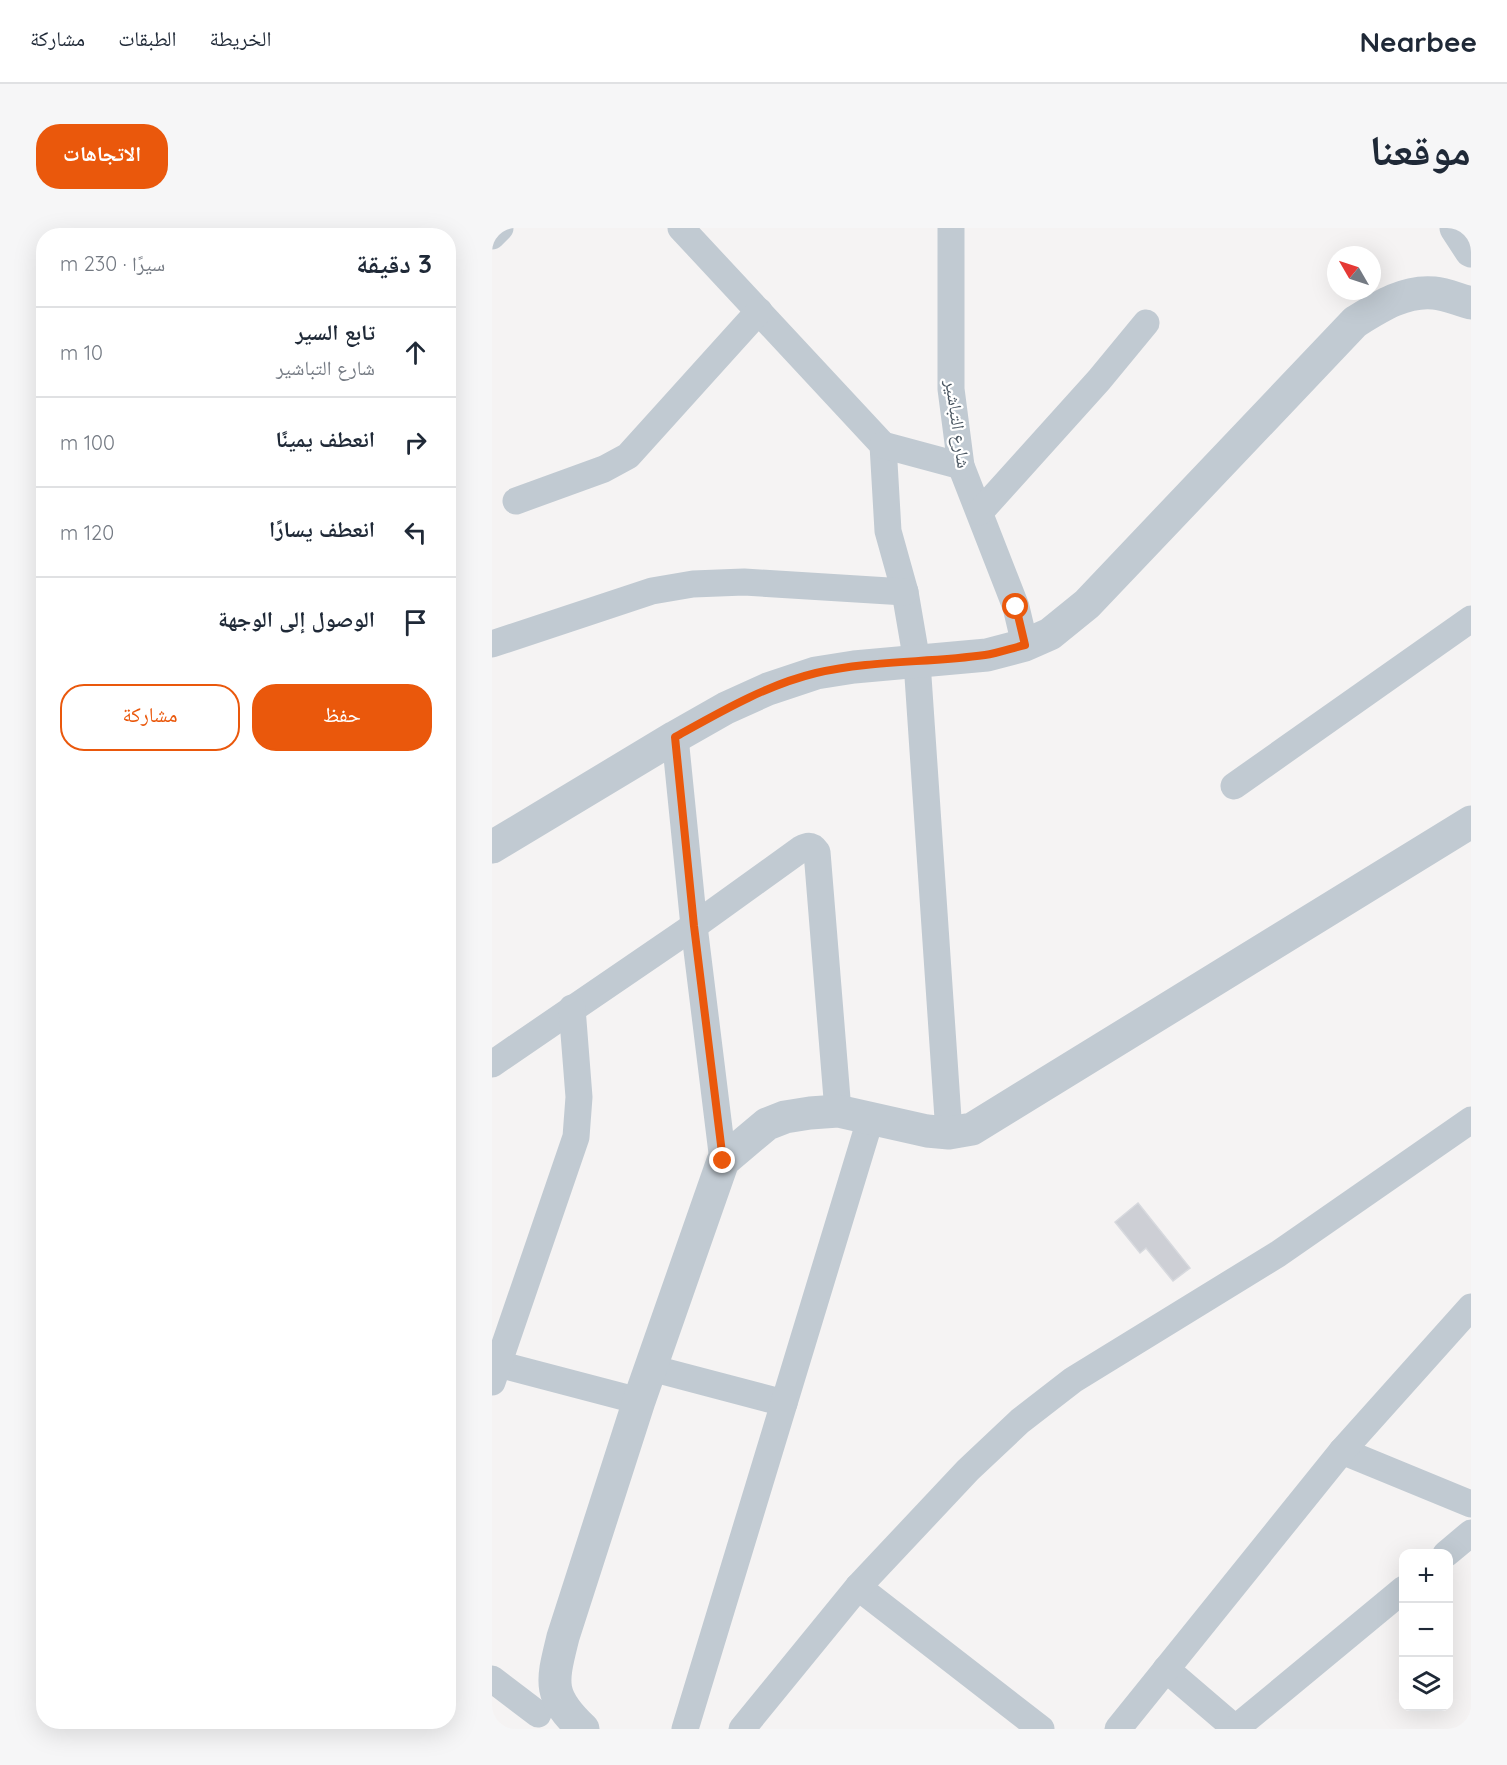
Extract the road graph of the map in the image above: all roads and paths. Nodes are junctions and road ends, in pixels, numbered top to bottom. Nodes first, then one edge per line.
1 (500, 228) edge
2 (681, 228) edge
3 (951, 228) edge
4 (1456, 228) edge
5 (492, 236) edge
6 (1471, 250) edge
7 (1471, 303) edge
8 (759, 311) junction
9 (1146, 323) dead end
10 (883, 446) junction
11 (961, 466) junction
12 (516, 501) dead end
13 (980, 512) junction
14 (905, 592) junction
15 (1471, 619) edge
16 (492, 644) edge
17 (1025, 645) junction
18 (917, 662) junction
19 (675, 737) junction
20 (1234, 786) dead end
21 (1471, 822) edge
22 (492, 848) edge
23 (694, 926) junction
24 (572, 1008) junction
25 (492, 1064) edge
26 (838, 1111) junction
27 (871, 1117) junction
28 (1471, 1120) edge
29 (949, 1133) junction
30 (723, 1161) junction
31 (1471, 1307) edge
32 (651, 1368) junction
33 (495, 1373) edge
34 (639, 1401) junction
35 (784, 1403) junction
36 (1342, 1451) junction
37 (1471, 1504) edge
38 (1471, 1533) edge
39 (1452, 1549) edge
40 (858, 1587) junction
41 (1399, 1593) edge
42 (1166, 1669) junction
43 (492, 1679) edge
44 (540, 1712) edge
45 (583, 1729) edge
46 (685, 1729) edge
47 (742, 1729) edge
48 (1041, 1729) edge
49 (1118, 1729) edge
50 (1236, 1729) edge

1 - 5 street
2 - 8 street
3 - 11 street, شارع التباشير
4 - 6 street
7 - 17 street
8 - 10 street
8 - 12 street
9 - 13 street
10 - 11 street
10 - 14 street
11 - 13 street, شارع التباشير
13 - 17 street, شارع التباشير
14 - 16 street
14 - 18 street
15 - 20 street
17 - 18 street
18 - 19 street
18 - 29 street
19 - 22 street
19 - 23 street
21 - 29 street
23 - 24 street
23 - 26 street
23 - 30 street
24 - 25 street
24 - 33 street
26 - 27 street
26 - 30 street
27 - 29 street
27 - 35 street
28 - 40 street
30 - 32 street
31 - 36 street
32 - 34 street
32 - 35 street
33 - 34 street
34 - 44 street
35 - 46 street
36 - 37 street
36 - 42 street
38 - 39 street
40 - 47 street
40 - 48 street
41 - 50 street
42 - 49 street
42 - 50 street
43 - 44 street
44 - 45 street

